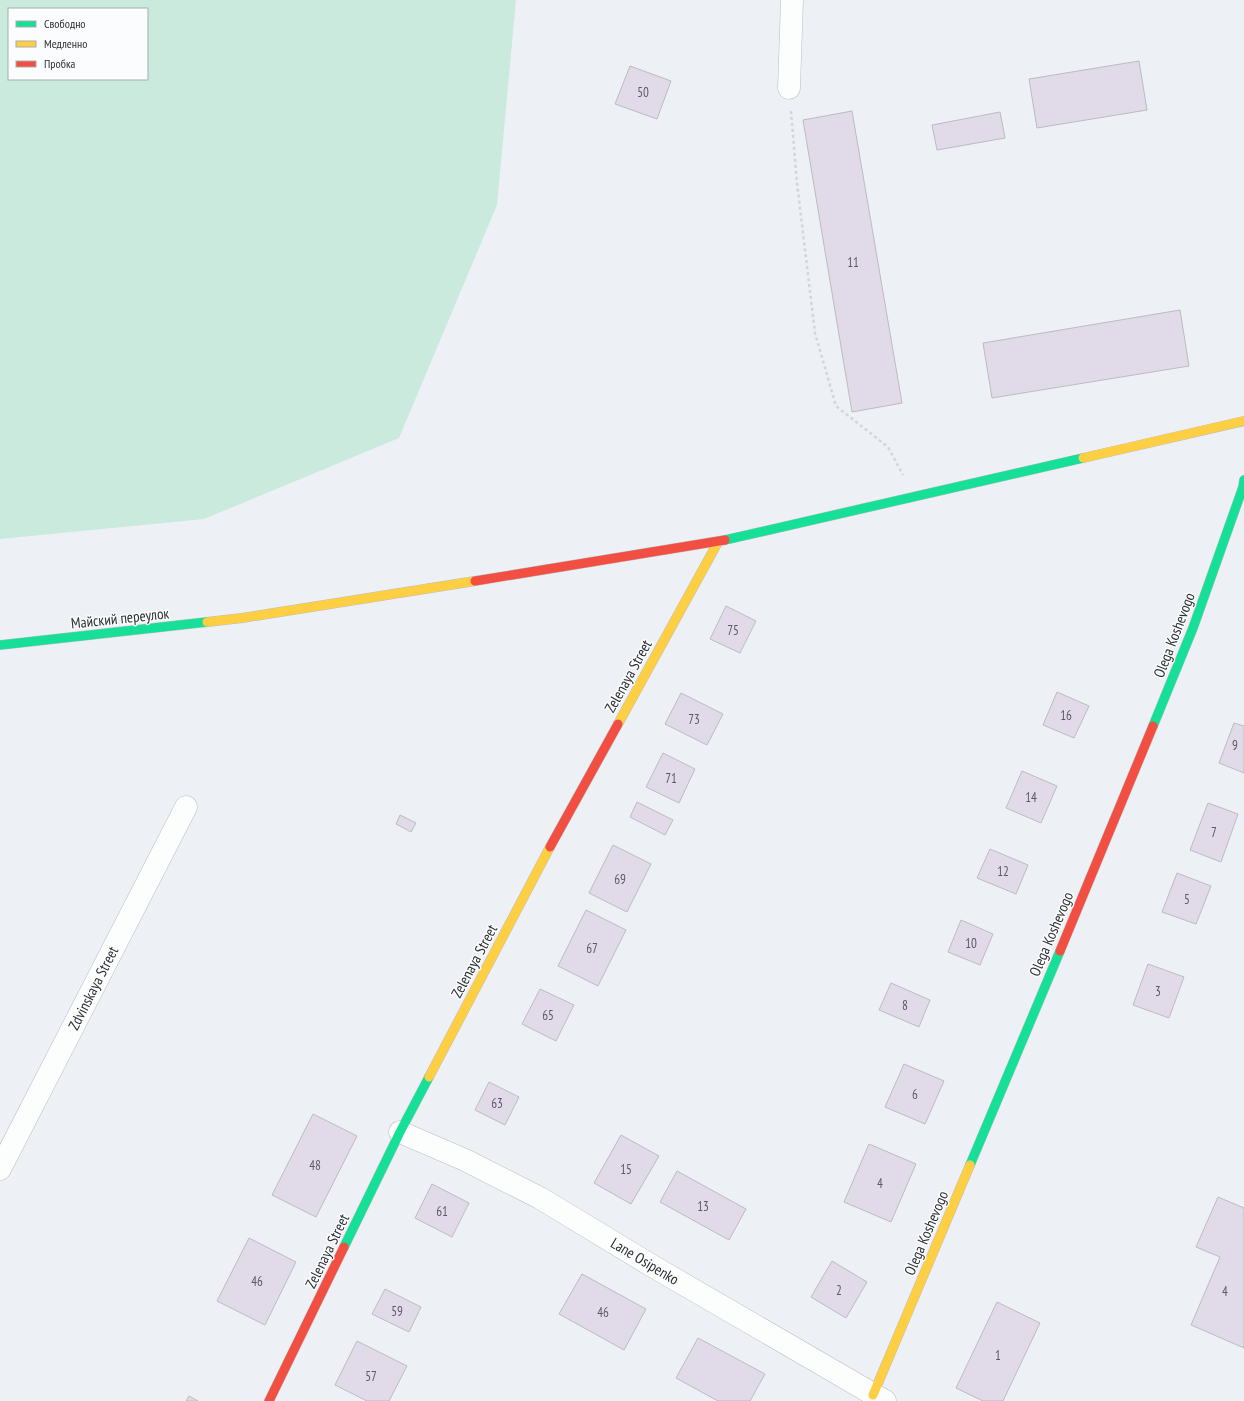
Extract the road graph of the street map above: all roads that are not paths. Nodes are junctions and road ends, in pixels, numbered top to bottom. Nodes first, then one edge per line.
1 (792, 0) edge
2 (789, 88) road end
3 (1244, 421) edge
4 (1244, 480) edge
5 (718, 542) junction
6 (0, 645) edge
7 (186, 807) dead end
8 (400, 1132) junction
9 (0, 1169) edge
10 (879, 1398) edge
11 (269, 1401) edge

1 - 2 street
3 - 5 street, Майский переулок
4 - 10 street, Olega Koshevogo
5 - 6 street, Майский переулок
5 - 8 street, Zelenaya Street
7 - 9 street, Zdvinskaya Street
8 - 10 street, Lane Osipenko
8 - 11 street, Zelenaya Street

